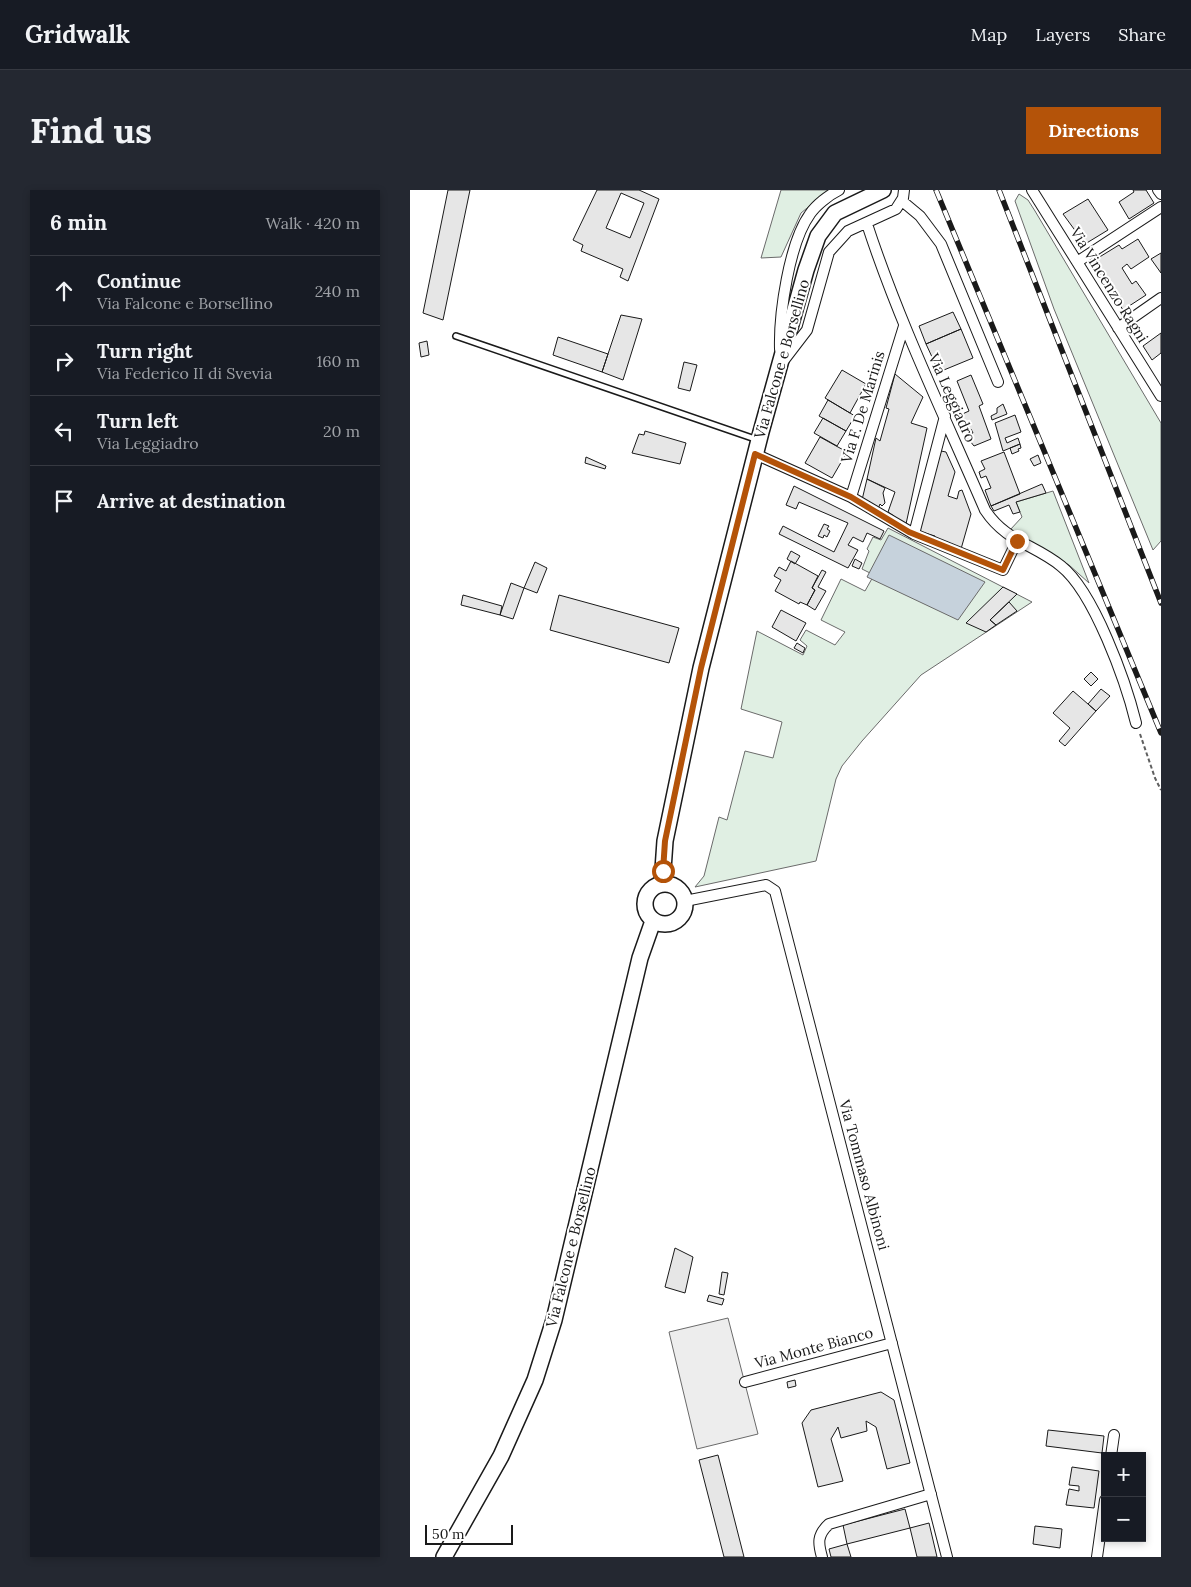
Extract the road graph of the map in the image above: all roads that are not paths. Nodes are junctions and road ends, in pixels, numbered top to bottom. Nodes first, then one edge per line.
1 (839, 190) edge
2 (883, 190) edge
3 (904, 190) edge
4 (1032, 190) edge
5 (1158, 190) edge
6 (1161, 194) edge
7 (902, 201) junction
8 (1161, 207) edge
9 (867, 224) junction
10 (1077, 262) junction
11 (1161, 298) edge
12 (904, 326) junction
13 (1118, 328) junction
14 (456, 336) dead end
15 (780, 365) junction
16 (998, 382) dead end
17 (1159, 390) edge
18 (944, 416) junction
19 (757, 447) junction
20 (851, 497) junction
21 (914, 534) junction
22 (1017, 541) junction
23 (1136, 723) road end
24 (662, 884) junction
25 (685, 901) junction
26 (653, 921) junction
27 (892, 1343) junction
28 (744, 1382) dead end
29 (1114, 1436) dead end
30 (1112, 1452) edge
31 (931, 1494) junction
32 (1101, 1528) edge
33 (444, 1557) edge
34 (822, 1557) edge
35 (947, 1557) edge
36 (1097, 1557) edge

1 - 15 street
2 - 15 main road, Via Falcone e Borsellino
3 - 7 street
4 - 10 street, Via Vincenzo Ragni
5 - 6 street
7 - 9 street
7 - 16 street
8 - 10 street
9 - 12 street, Via Leggiadro
9 - 15 street
10 - 13 street, Via Vincenzo Ragni
11 - 13 street
12 - 18 street, Via Leggiadro
12 - 20 street, Via F. De Marinis
13 - 17 street, Via Vincenzo Ragni
14 - 19 lane
15 - 19 main road, Via Falcone e Borsellino
18 - 21 street
18 - 22 street, Via Leggiadro
19 - 20 street
19 - 24 main road, Via Falcone e Borsellino
20 - 21 street
21 - 22 street
22 - 23 street, Via Leggiadro
24 - 25 main road
24 - 26 main road
25 - 26 main road
25 - 27 street, Via Tommaso Albinoni
26 - 33 main road, Via Falcone e Borsellino
27 - 28 street, Via Monte Bianco
27 - 31 street, Via Tommaso Albinoni
29 - 30 street
31 - 34 street
31 - 35 street, Via Tommaso Albinoni
32 - 36 street

